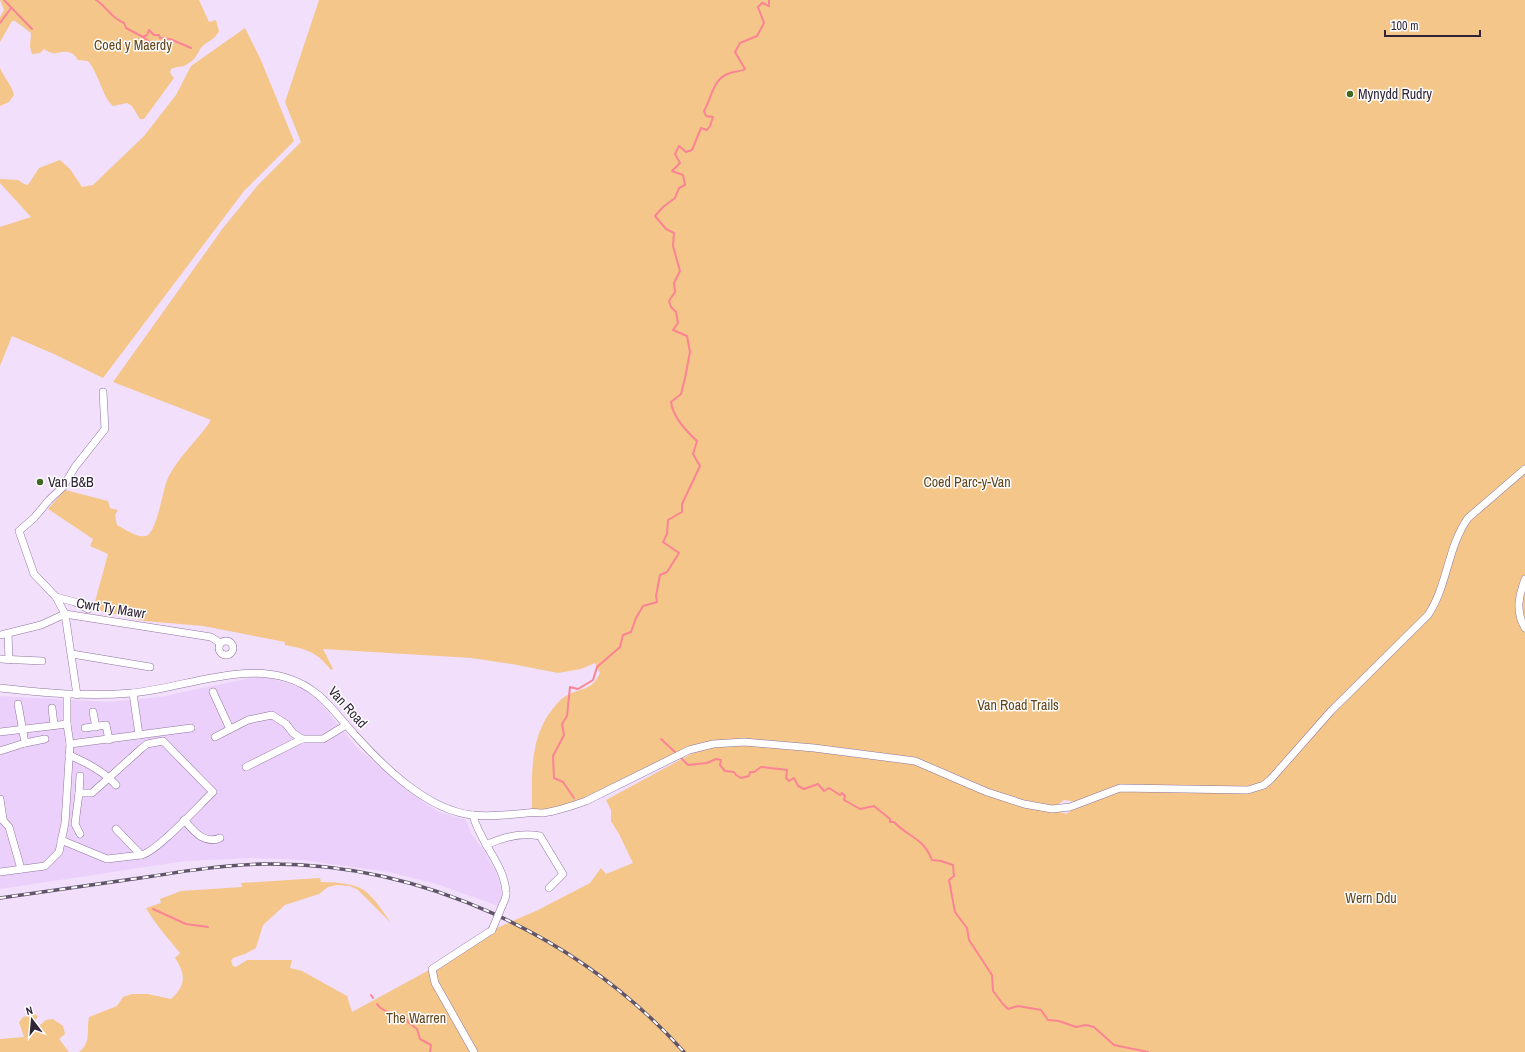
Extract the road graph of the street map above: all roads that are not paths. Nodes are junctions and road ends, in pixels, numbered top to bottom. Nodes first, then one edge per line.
1 (103, 392) dead end
2 (1525, 469) edge
3 (1525, 579) edge
4 (56, 597) junction
5 (88, 609) dead end
6 (65, 614) junction
7 (1525, 628) edge
8 (8, 634) junction
9 (0, 635) edge
10 (220, 643) dead end
11 (72, 654) junction
12 (0, 659) edge
13 (9, 660) junction
14 (42, 662) dead end
15 (150, 667) dead end
16 (0, 688) edge
17 (213, 692) dead end
18 (133, 693) junction
19 (67, 695) junction
20 (77, 695) junction
21 (18, 704) dead end
22 (52, 708) dead end
23 (93, 712) dead end
24 (67, 724) junction
25 (54, 725) junction
26 (346, 725) junction
27 (96, 726) junction
28 (85, 728) dead end
29 (191, 728) dead end
30 (23, 729) junction
31 (230, 729) junction
32 (0, 732) edge
33 (139, 735) junction
34 (215, 737) dead end
35 (45, 739) dead end
36 (302, 739) junction
37 (109, 740) junction
38 (25, 743) junction
39 (70, 744) junction
40 (2, 750) edge
41 (69, 754) junction
42 (0, 758) edge
43 (246, 767) dead end
44 (80, 776) dead end
45 (110, 778) junction
46 (116, 785) dead end
47 (79, 793) junction
48 (0, 799) edge
49 (473, 816) junction
50 (2, 818) edge
51 (184, 820) junction
52 (116, 829) dead end
53 (80, 834) dead end
54 (220, 838) dead end
55 (62, 840) junction
56 (486, 845) junction
57 (141, 855) junction
58 (21, 869) junction
59 (0, 872) edge
60 (549, 888) dead end
61 (474, 1052) edge

1 - 4 street
2 - 49 street, Van Road
3 - 7 street
4 - 5 street
4 - 6 street
6 - 8 street, Cwrt Ty Mawr
6 - 10 street, Cwrt Ty Mawr
6 - 11 street
8 - 9 street, Cwrt Ty Mawr
8 - 13 street
11 - 15 street
11 - 20 street
12 - 13 street
13 - 14 street
16 - 19 street, Van Road
17 - 31 street
18 - 20 street, Van Road
18 - 26 street, Van Road
18 - 33 street
19 - 20 street, Van Road
19 - 24 street
21 - 30 street
22 - 25 street
23 - 27 street
24 - 25 street
24 - 39 street
25 - 30 street
26 - 36 street
26 - 49 street, Van Road
27 - 28 street
27 - 37 street
29 - 33 street
30 - 32 street
30 - 38 street
31 - 34 street
31 - 36 street
33 - 37 street
35 - 38 street
36 - 43 street
37 - 39 street
38 - 40 street
39 - 41 street
40 - 42 street
41 - 45 street
41 - 55 street
44 - 47 street
45 - 46 street
45 - 47 street
45 - 51 street
47 - 53 street
48 - 50 street
49 - 56 street
50 - 58 street
51 - 54 street
51 - 57 street
52 - 57 street
55 - 57 street
55 - 58 street
56 - 60 street
56 - 61 street, bridge
58 - 59 street

